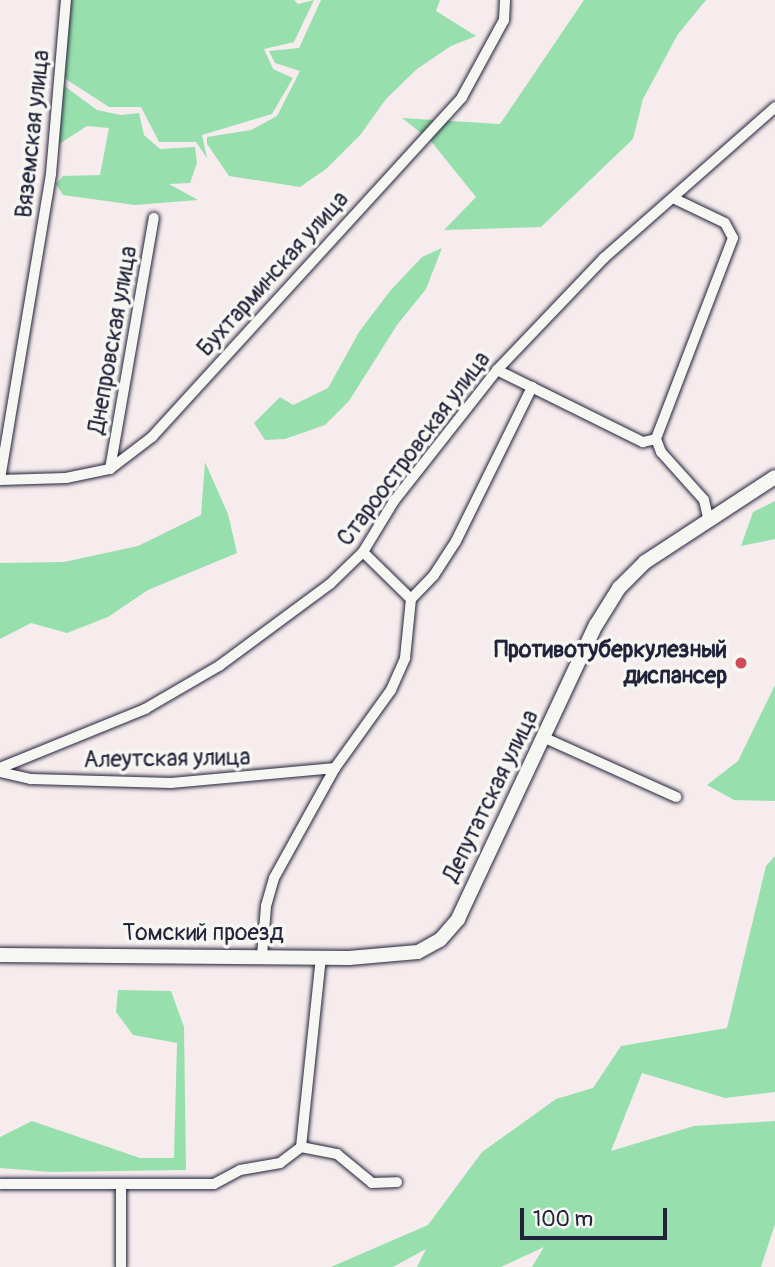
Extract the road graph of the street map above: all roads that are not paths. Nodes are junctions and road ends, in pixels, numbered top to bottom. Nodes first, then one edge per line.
1 (66, 0) edge
2 (505, 0) edge
3 (775, 107) edge
4 (675, 199) junction
5 (154, 218) dead end
6 (497, 370) junction
7 (532, 387) junction
8 (656, 439) junction
9 (110, 469) junction
10 (775, 477) edge
11 (0, 479) edge
12 (708, 517) junction
13 (363, 552) junction
14 (411, 599) junction
15 (545, 738) junction
16 (335, 768) junction
17 (0, 770) edge
18 (676, 797) dead end
19 (0, 955) edge
20 (406, 955) joint
21 (262, 956) junction
22 (321, 957) junction
23 (301, 1147) junction
24 (397, 1182) dead end
25 (0, 1184) edge
26 (121, 1184) junction
27 (121, 1267) edge

1 - 11 street, Вяземская улица
2 - 9 street, Бухтарминская улица
3 - 4 street, Староостровская улица
4 - 6 street, Староостровская улица
4 - 8 street
5 - 9 street, Днепровская улица
6 - 7 street
6 - 13 street, Староостровская улица
7 - 8 street
7 - 14 street
8 - 12 street
9 - 11 street, Бухтарминская улица
10 - 12 street, Депутатская улица
12 - 15 street, Депутатская улица
13 - 14 street
13 - 17 street, Староостровская улица
14 - 16 street
15 - 18 street
15 - 20 street, Депутатская улица
16 - 17 street, Алеутская улица
16 - 21 street
19 - 21 street, Томский проезд
20 - 22 street, Томский проезд
21 - 22 street, Томский проезд
22 - 23 street
23 - 24 street
23 - 26 street
25 - 26 street
26 - 27 street

